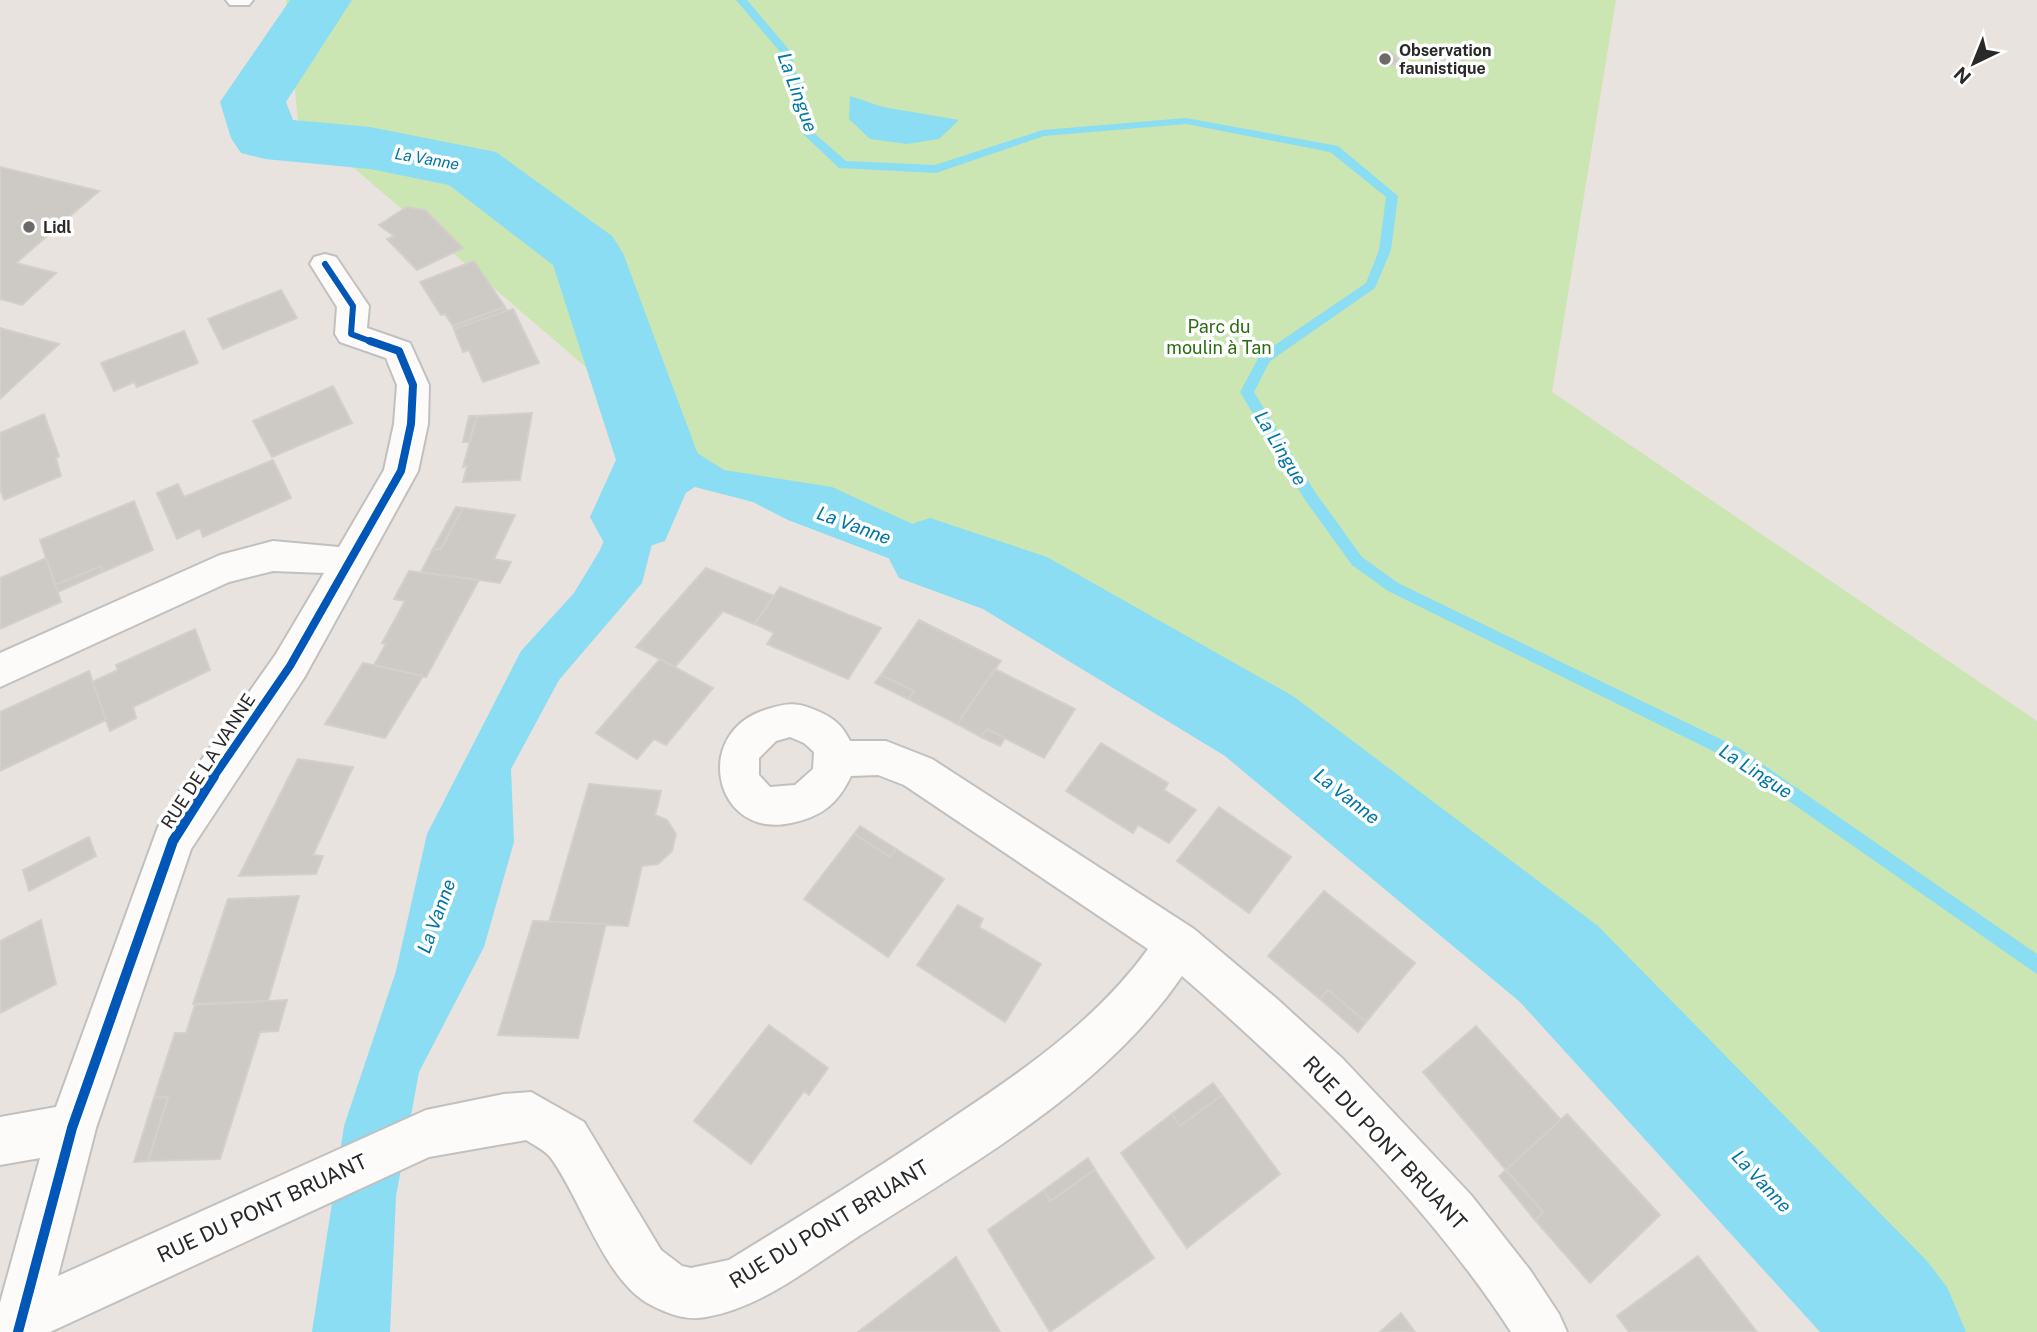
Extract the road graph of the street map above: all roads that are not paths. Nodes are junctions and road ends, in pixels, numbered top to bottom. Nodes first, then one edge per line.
1 (325, 264) dead end
2 (350, 564) junction
3 (0, 671) edge
4 (835, 762) dead end
5 (1178, 944) junction
6 (72, 1128) junction
7 (0, 1141) edge
8 (20, 1325) edge
9 (1541, 1332) edge

1 - 2 street, RUE DE LA VANNE
2 - 3 street
2 - 6 street, RUE DE LA VANNE
4 - 5 street, RUE DU PONT BRUANT
5 - 8 street, RUE DU PONT BRUANT
5 - 9 street, RUE DU PONT BRUANT
6 - 7 street
6 - 8 street, RUE DE LA VANNE

